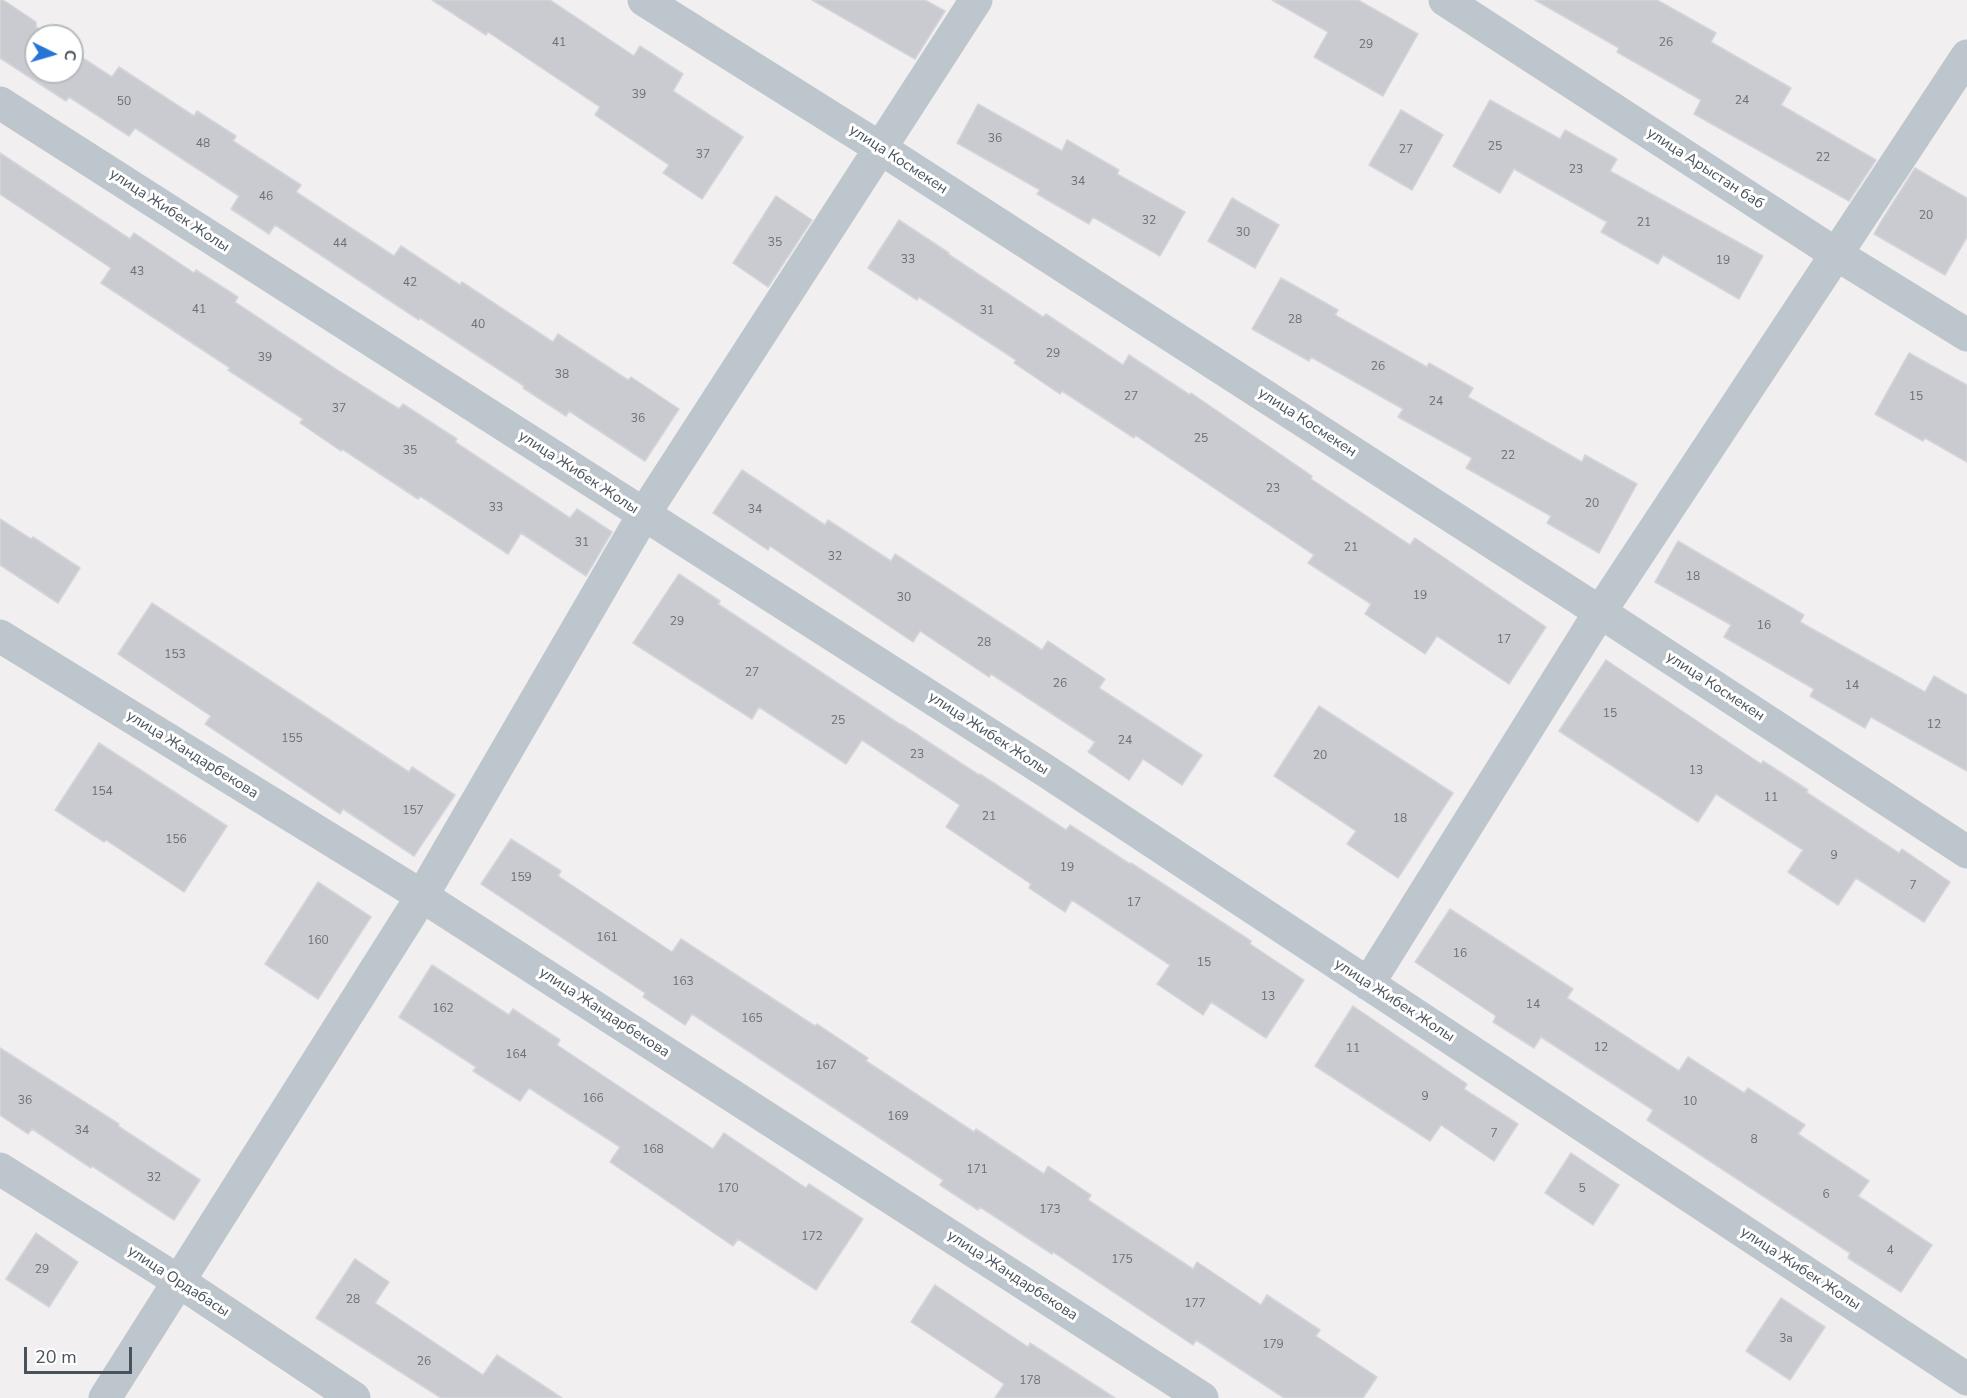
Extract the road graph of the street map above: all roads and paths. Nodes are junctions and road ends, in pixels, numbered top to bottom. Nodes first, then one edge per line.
1 (644, 0) edge
2 (976, 0) edge
3 (1444, 0) edge
4 (1967, 56) edge
5 (0, 103) edge
6 (880, 148) junction
7 (1836, 254) junction
8 (1967, 335) edge
9 (644, 514) junction
10 (1600, 612) junction
11 (0, 636) edge
12 (1967, 852) edge
13 (422, 896) junction
14 (1368, 984) junction
15 (0, 1169) edge
16 (180, 1282) junction
17 (1967, 1379) edge
18 (105, 1398) edge
19 (354, 1398) edge
20 (1202, 1398) edge

1 - 6 street, улица Космекен
2 - 6 street
3 - 7 street, улица Арыстан баб
4 - 7 street
5 - 9 street, улица Жибек Жолы
6 - 9 street
6 - 10 street, улица Космекен
7 - 8 street, улица Арыстан баб
7 - 10 street
9 - 13 street
9 - 14 street, улица Жибек Жолы
10 - 12 street, улица Космекен
10 - 14 street
11 - 13 street, улица Жандарбекова
13 - 16 street
13 - 20 street, улица Жандарбекова
14 - 17 street, улица Жибек Жолы
15 - 16 street, улица Ордабасы
16 - 18 street
16 - 19 street, улица Ордабасы

